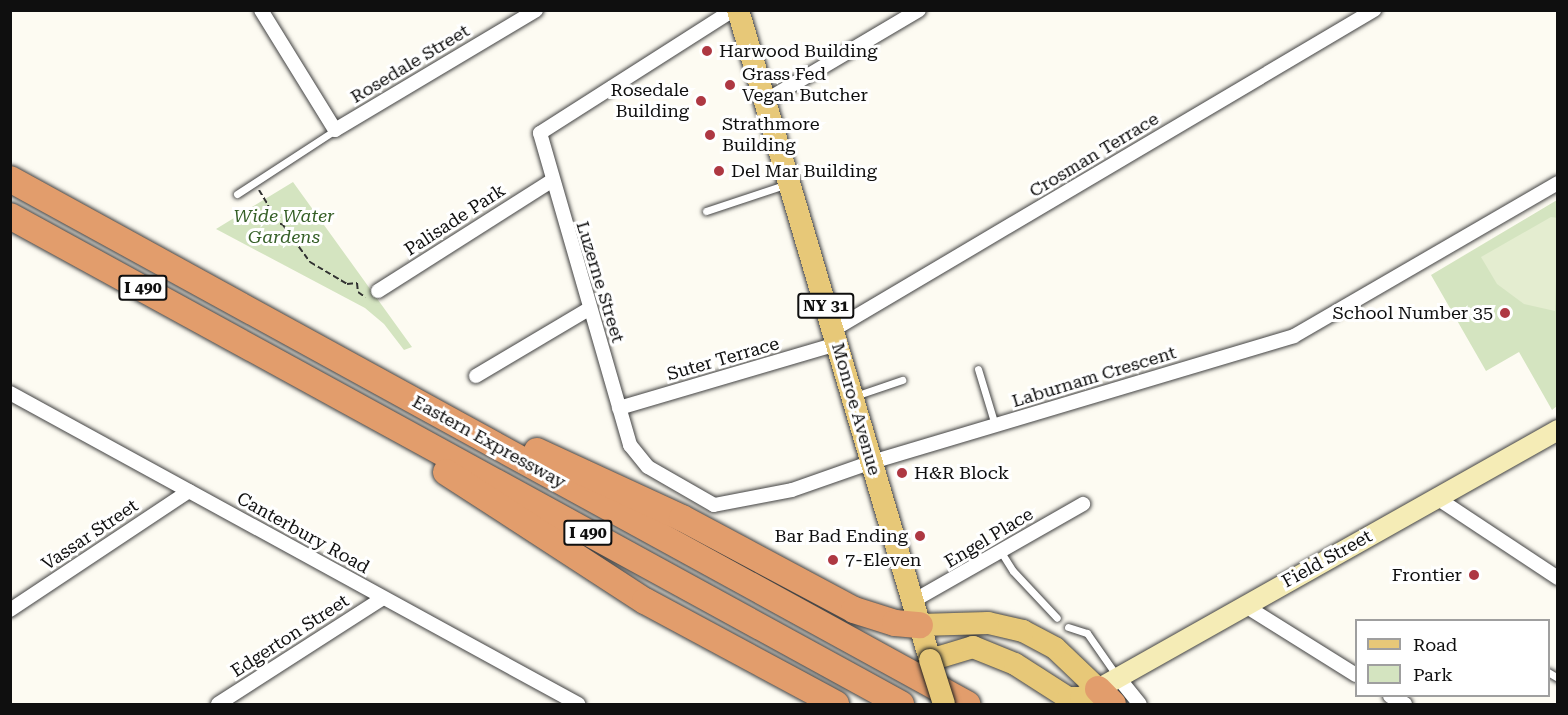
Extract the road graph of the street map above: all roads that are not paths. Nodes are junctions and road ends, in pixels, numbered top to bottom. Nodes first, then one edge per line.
1 (261, 10) edge
2 (536, 10) edge
3 (733, 10) edge
4 (738, 10) edge
5 (919, 10) edge
6 (1374, 10) edge
7 (765, 101) junction
8 (335, 130) junction
9 (10, 168) edge
10 (10, 179) edge
11 (551, 181) junction
12 (789, 183) junction
13 (1557, 183) edge
14 (237, 194) dead end
15 (706, 211) dead end
16 (10, 216) edge
17 (104, 230) junction
18 (378, 291) road end
19 (589, 309) junction
20 (835, 337) junction
21 (275, 361) junction
22 (978, 369) dead end
23 (364, 374) junction
24 (476, 376) dead end
25 (902, 380) dead end
26 (10, 393) edge
27 (853, 397) junction
28 (619, 408) junction
29 (995, 425) junction
30 (1557, 430) edge
31 (630, 445) joint
32 (872, 462) junction
33 (189, 491) junction
34 (1437, 498) junction
35 (1083, 504) dead end
36 (1001, 552) junction
37 (1557, 578) edge
38 (382, 598) junction
39 (913, 601) junction
40 (1244, 605) junction
41 (10, 610) edge
42 (1057, 618) dead end
43 (920, 626) junction
44 (1068, 627) dead end
45 (930, 660) junction
46 (1355, 674) edge
47 (1109, 690) edge
48 (1392, 697) edge
49 (218, 705) edge
50 (578, 705) edge
51 (836, 705) edge
52 (901, 705) edge
53 (944, 705) edge
54 (967, 705) edge
55 (1140, 705) edge
56 (1405, 705) edge

1 - 8 street
2 - 8 street, Rosedale Street
3 - 11 street, Luzerne Street
4 - 7 main road, Monroe Avenue / NY 31
5 - 7 street
6 - 20 street, Crosman Terrace
7 - 12 main road, Monroe Avenue / NY 31
8 - 14 lane
9 - 17 highway
10 - 17 highway, Eastern Expressway / I 490
11 - 18 street, Palisade Park
11 - 19 street, Luzerne Street
12 - 15 lane
12 - 20 main road, Monroe Avenue / NY 31
13 - 29 street, Laburnam Crescent
16 - 21 highway, Eastern Expressway / I 490
17 - 23 highway, Eastern Expressway / I 490
19 - 24 street
19 - 28 street, Luzerne Street
20 - 27 main road, Monroe Avenue / NY 31
20 - 28 street, Suter Terrace
21 - 51 highway
21 - 52 highway, Eastern Expressway / I 490
22 - 29 lane
23 - 43 highway
23 - 54 highway, Eastern Expressway / I 490
25 - 27 lane
26 - 33 street, Canterbury Road
27 - 32 main road, Monroe Avenue / NY 31
28 - 31 street, Luzerne Street
29 - 32 street, Laburnam Crescent
30 - 34 street, Field Street
31 - 32 street, Laburnam Crescent
32 - 39 main road, Monroe Avenue / NY 31
33 - 38 street, Canterbury Road
33 - 41 street, Vassar Street
34 - 37 street
34 - 40 street, Field Street
35 - 36 street, Engel Place
36 - 39 street, Engel Place
36 - 42 lane
38 - 49 street, Edgerton Street
38 - 50 street, Canterbury Road
39 - 43 main road, Monroe Avenue / NY 31
40 - 46 street
40 - 47 street, Field Street
43 - 45 main road, Monroe Avenue / NY 31
43 - 47 main road
44 - 47 lane
45 - 47 main road
45 - 53 main road, Monroe Avenue / NY 31, bridge
47 - 55 street
48 - 56 street

